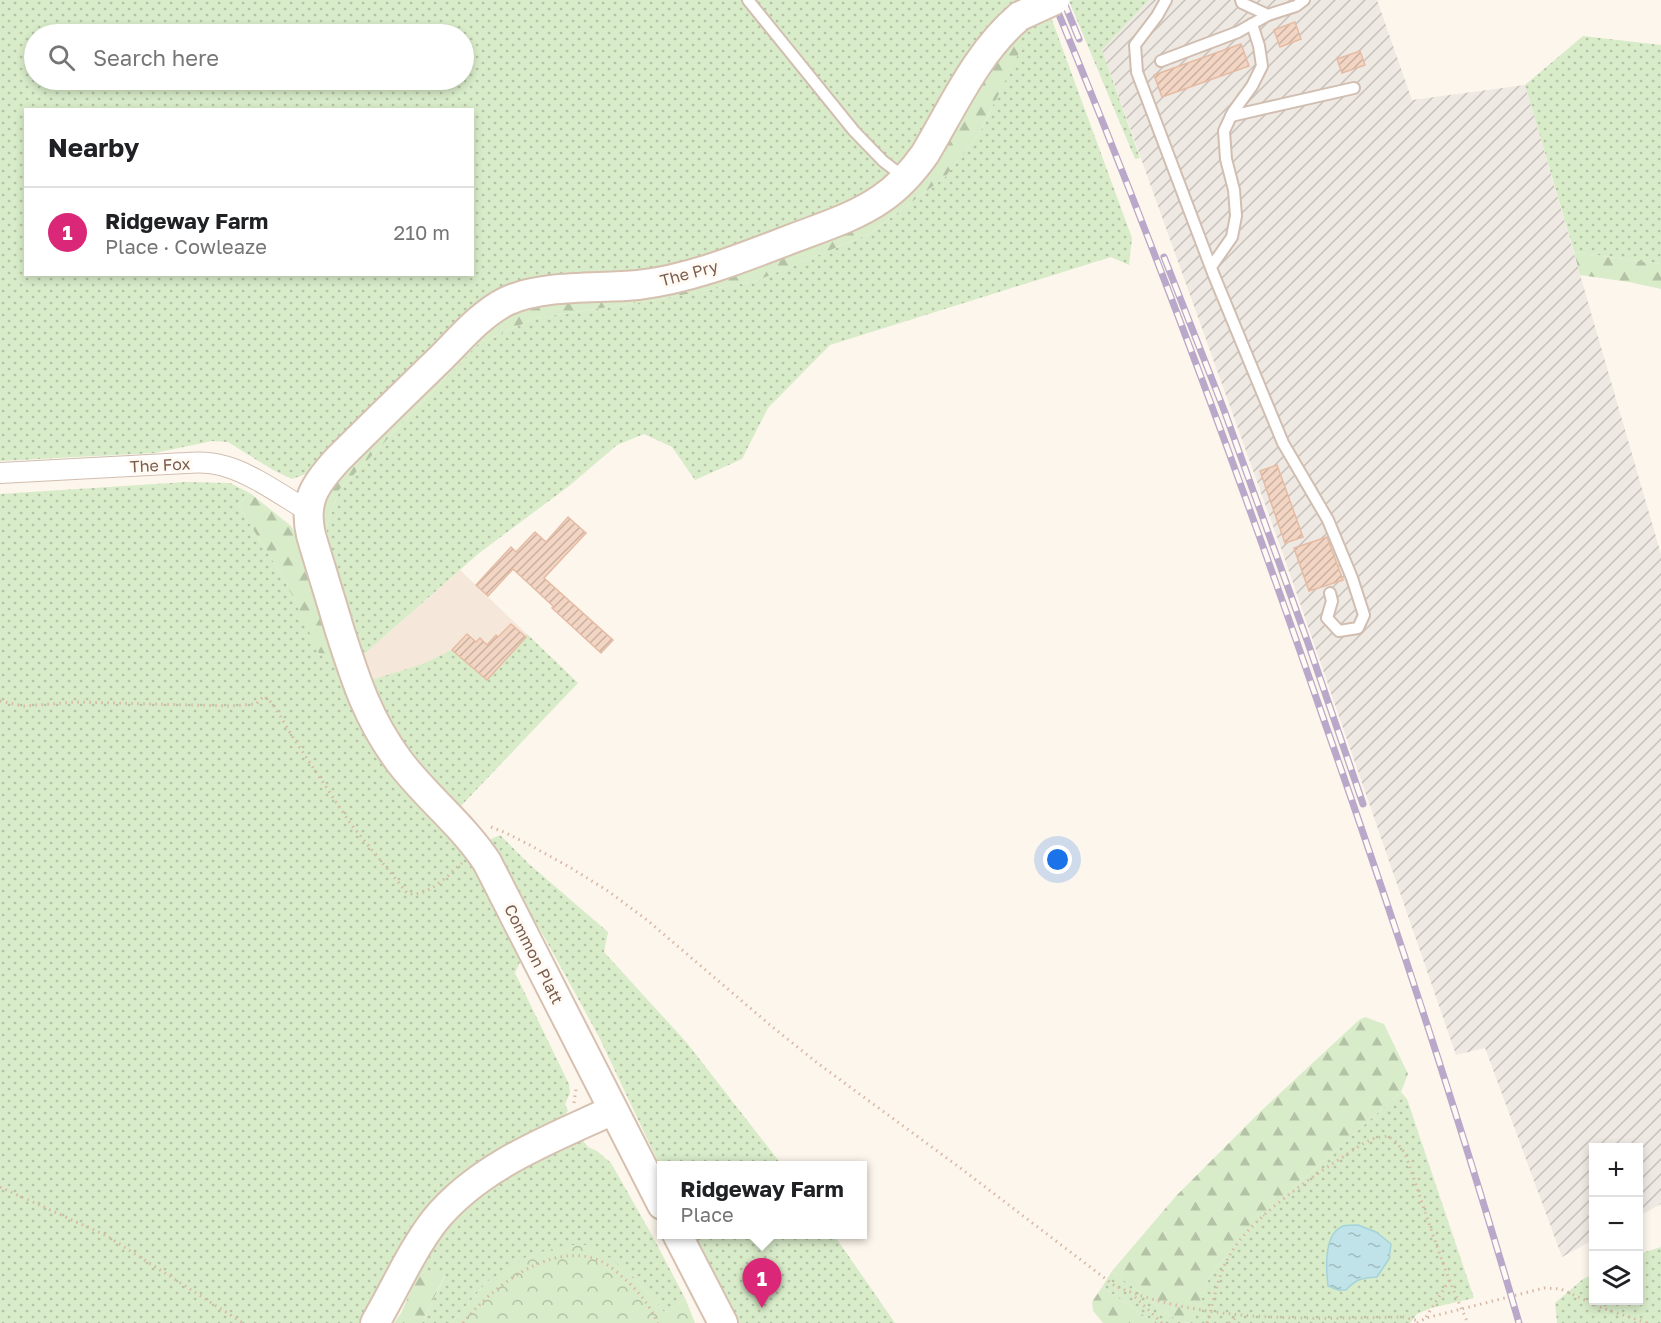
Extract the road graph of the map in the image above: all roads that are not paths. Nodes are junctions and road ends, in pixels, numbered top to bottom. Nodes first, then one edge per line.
1 (748, 0) edge
2 (1055, 0) edge
3 (1166, 0) edge
4 (1240, 0) edge
5 (1304, 0) edge
6 (1268, 15) junction
7 (1252, 24) junction
8 (1161, 61) dead end
9 (1353, 88) dead end
10 (1231, 116) junction
11 (905, 178) junction
12 (1211, 267) junction
13 (0, 474) edge
14 (308, 511) junction
15 (1329, 594) dead end
16 (613, 1110) junction
17 (657, 1195) edge
18 (680, 1239) edge
19 (375, 1323) edge
20 (723, 1323) edge

1 - 11 lane
2 - 11 main road, The Pry, bridge
3 - 12 lane
4 - 6 lane
5 - 6 lane
6 - 7 lane
7 - 8 lane
7 - 10 lane
9 - 10 lane
10 - 12 lane
11 - 14 main road, The Pry
12 - 15 lane
13 - 14 street, The Fox
14 - 16 main road, Common Platt
16 - 17 main road, Common Platt
16 - 19 main road
18 - 20 main road

